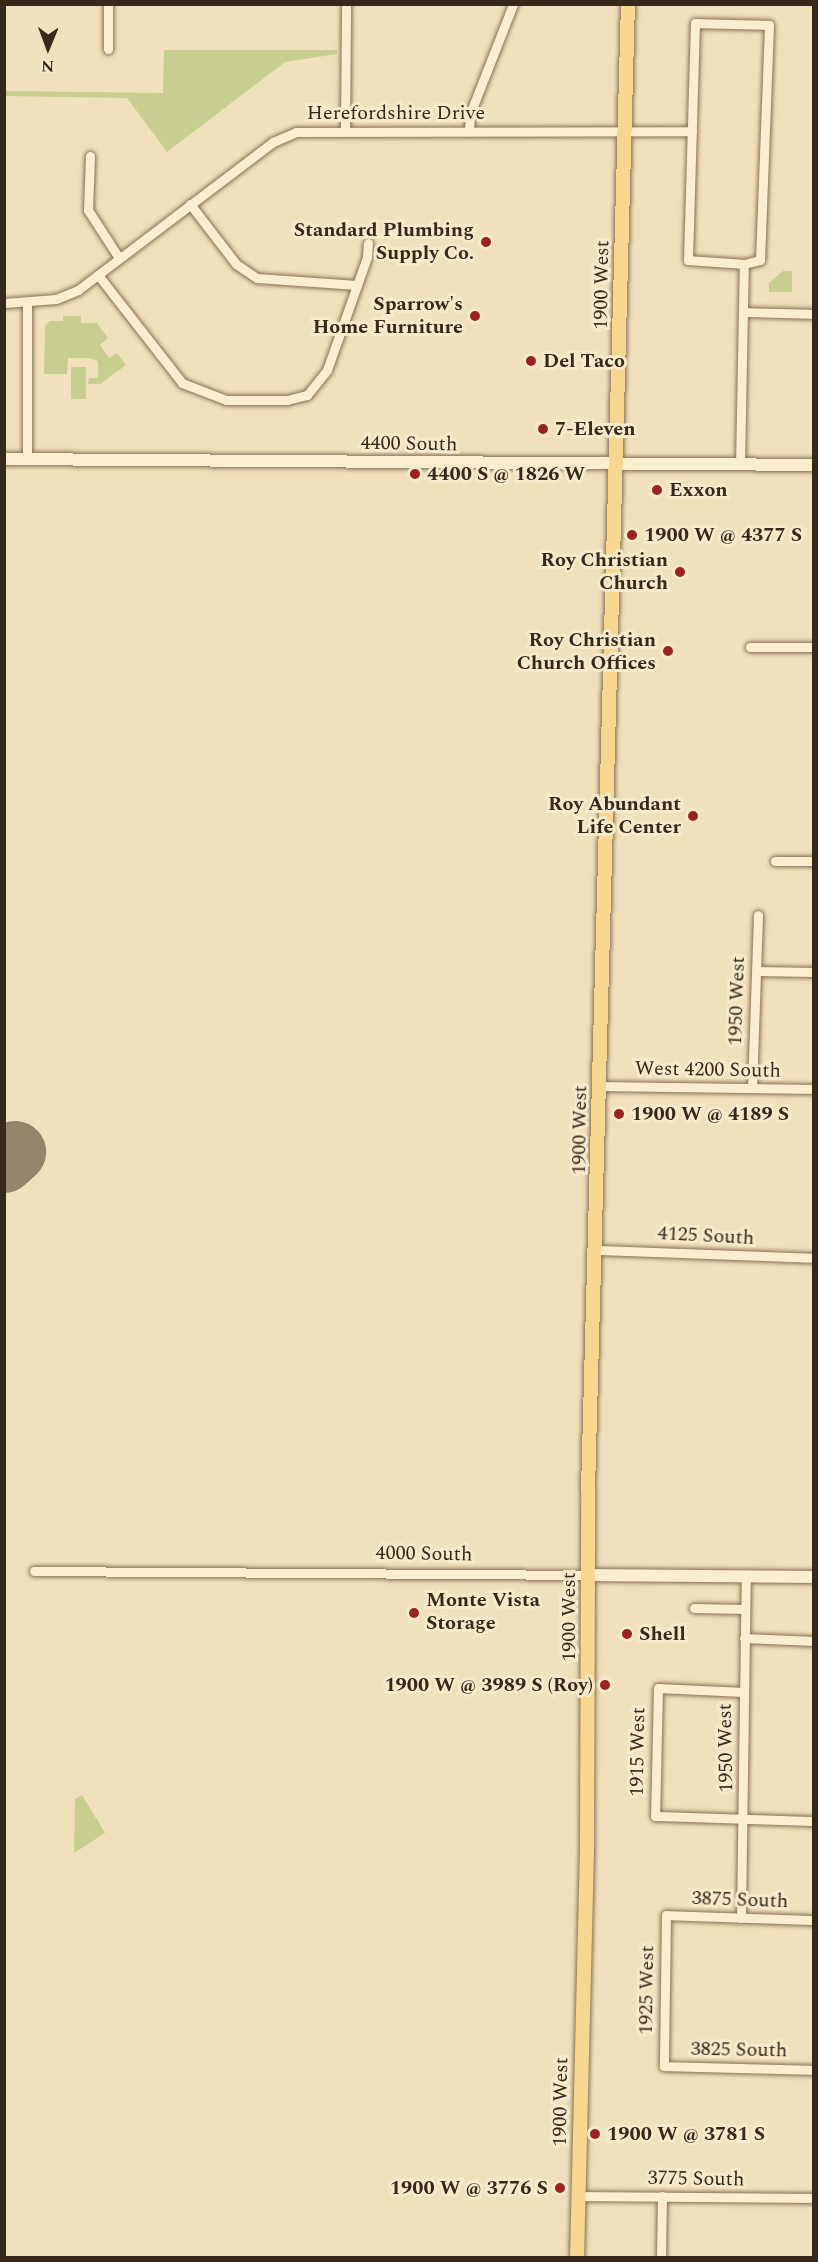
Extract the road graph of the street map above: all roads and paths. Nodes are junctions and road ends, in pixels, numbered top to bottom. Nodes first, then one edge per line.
1 (108, 4) edge
2 (346, 4) edge
3 (513, 4) edge
4 (628, 4) edge
5 (108, 49) dead end
6 (345, 129) junction
7 (469, 130) junction
8 (692, 131) junction
9 (625, 132) junction
10 (90, 156) dead end
11 (190, 204) junction
12 (368, 243) dead end
13 (119, 258) junction
14 (744, 264) junction
15 (98, 275) junction
16 (357, 285) junction
17 (4, 303) edge
18 (27, 303) junction
19 (742, 312) junction
20 (813, 314) edge
21 (4, 459) edge
22 (27, 459) junction
23 (618, 465) junction
24 (740, 465) junction
25 (813, 465) edge
26 (750, 647) dead end
27 (813, 647) edge
28 (774, 861) dead end
29 (813, 861) edge
30 (758, 915) dead end
31 (756, 971) junction
32 (813, 972) edge
33 (601, 1086) junction
34 (753, 1088) junction
35 (813, 1089) edge
36 (597, 1251) junction
37 (813, 1258) edge
38 (34, 1571) dead end
39 (588, 1575) junction
40 (746, 1577) junction
41 (813, 1577) edge
42 (694, 1608) dead end
43 (745, 1609) junction
44 (744, 1638) junction
45 (813, 1641) edge
46 (743, 1692) junction
47 (745, 1817) junction
48 (813, 1821) edge
49 (666, 1915) joint
50 (741, 1918) junction
51 (813, 1920) edge
52 (664, 2066) joint
53 (813, 2070) edge
54 (579, 2196) junction
55 (662, 2196) junction
56 (813, 2198) edge
57 (577, 2258) edge
58 (661, 2258) edge

1 - 5 street
2 - 6 street
3 - 7 street
4 - 9 main road, 1900 West
6 - 7 street, Herefordshire Drive
6 - 11 street, Herefordshire Drive
7 - 9 street, Herefordshire Drive
8 - 9 street, Herefordshire Drive
8 - 14 street
8 - 14 street
9 - 23 main road, 1900 West
10 - 13 street
11 - 13 street, Herefordshire Drive
11 - 16 street
12 - 16 street
13 - 15 street, Herefordshire Drive
14 - 19 street
15 - 16 street
15 - 18 street, Herefordshire Drive
17 - 18 street, Herefordshire Drive
18 - 22 street
19 - 20 street
19 - 24 street
21 - 22 street, 4400 South
22 - 23 street, 4400 South
23 - 24 street, 4400 South
23 - 33 main road, 1900 West
24 - 25 street, 4400 South
26 - 27 street
28 - 29 street
30 - 31 street, 1950 West
31 - 32 street
31 - 34 street, 1950 West
33 - 34 street, West 4200 South
33 - 36 main road, 1900 West
34 - 35 street, West 4200 South
36 - 37 street, 4125 South
36 - 39 main road, 1900 West
38 - 39 street, 4000 South
39 - 40 street, 4000 South
39 - 54 main road, 1900 West
40 - 41 street, 4000 South
40 - 43 street, 1950 West
42 - 43 street
43 - 44 street, 1950 West
44 - 45 street
44 - 46 street, 1950 West
46 - 47 street, 1950 West
46 - 47 street, 1915 West
47 - 48 street
47 - 50 street, 1950 West
49 - 50 street, 3875 South
49 - 52 street, 1925 West
50 - 51 street, 3875 South
52 - 53 street, 3825 South
54 - 55 street, 3775 South
54 - 57 main road, 1900 West
55 - 56 street, 3775 South
55 - 58 street

